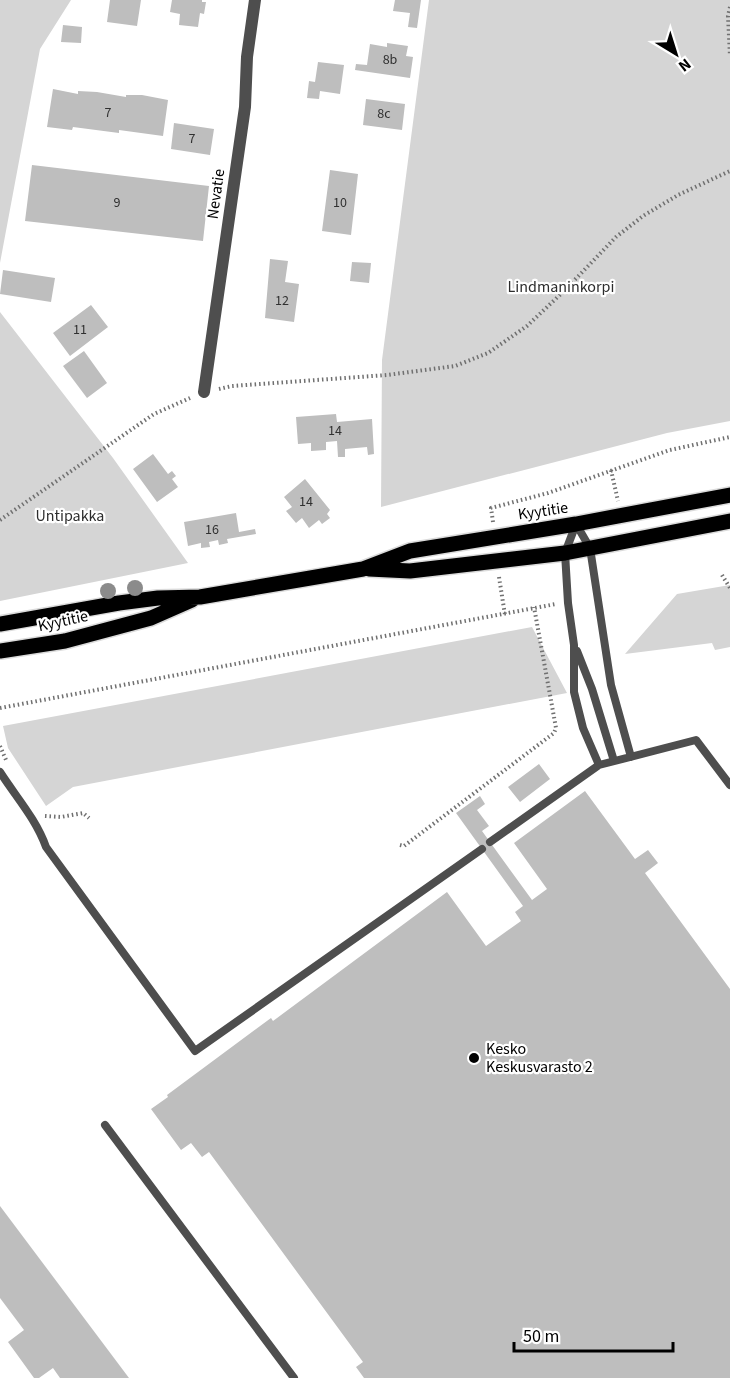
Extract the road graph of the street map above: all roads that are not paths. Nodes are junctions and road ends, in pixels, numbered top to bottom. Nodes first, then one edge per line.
1 (255, 0) edge
2 (204, 392) road end
3 (730, 495) edge
4 (730, 521) edge
5 (576, 524) junction
6 (590, 548) junction
7 (565, 553) junction
8 (363, 569) junction
9 (201, 597) junction
10 (0, 624) edge
11 (574, 645) junction
12 (0, 651) edge
13 (631, 757) junction
14 (614, 761) junction
15 (599, 765) junction
16 (0, 772) edge
17 (730, 785) edge
18 (490, 842) dead end
19 (482, 849) dead end
20 (105, 1125) dead end
21 (294, 1378) edge

1 - 2 street, Nevatie
3 - 5 main road, Kyytitie
4 - 6 main road, Kyytitie
5 - 6 lane
5 - 7 lane
5 - 8 main road, Kyytitie
6 - 7 main road, Kyytitie
6 - 13 lane
7 - 8 main road, Kyytitie
7 - 11 lane
8 - 9 main road, Kyytitie
9 - 10 main road, Kyytitie
9 - 12 main road, Kyytitie
11 - 14 lane
11 - 15 lane
13 - 14 lane
13 - 17 lane
14 - 15 lane
15 - 18 lane
16 - 19 lane
20 - 21 lane

